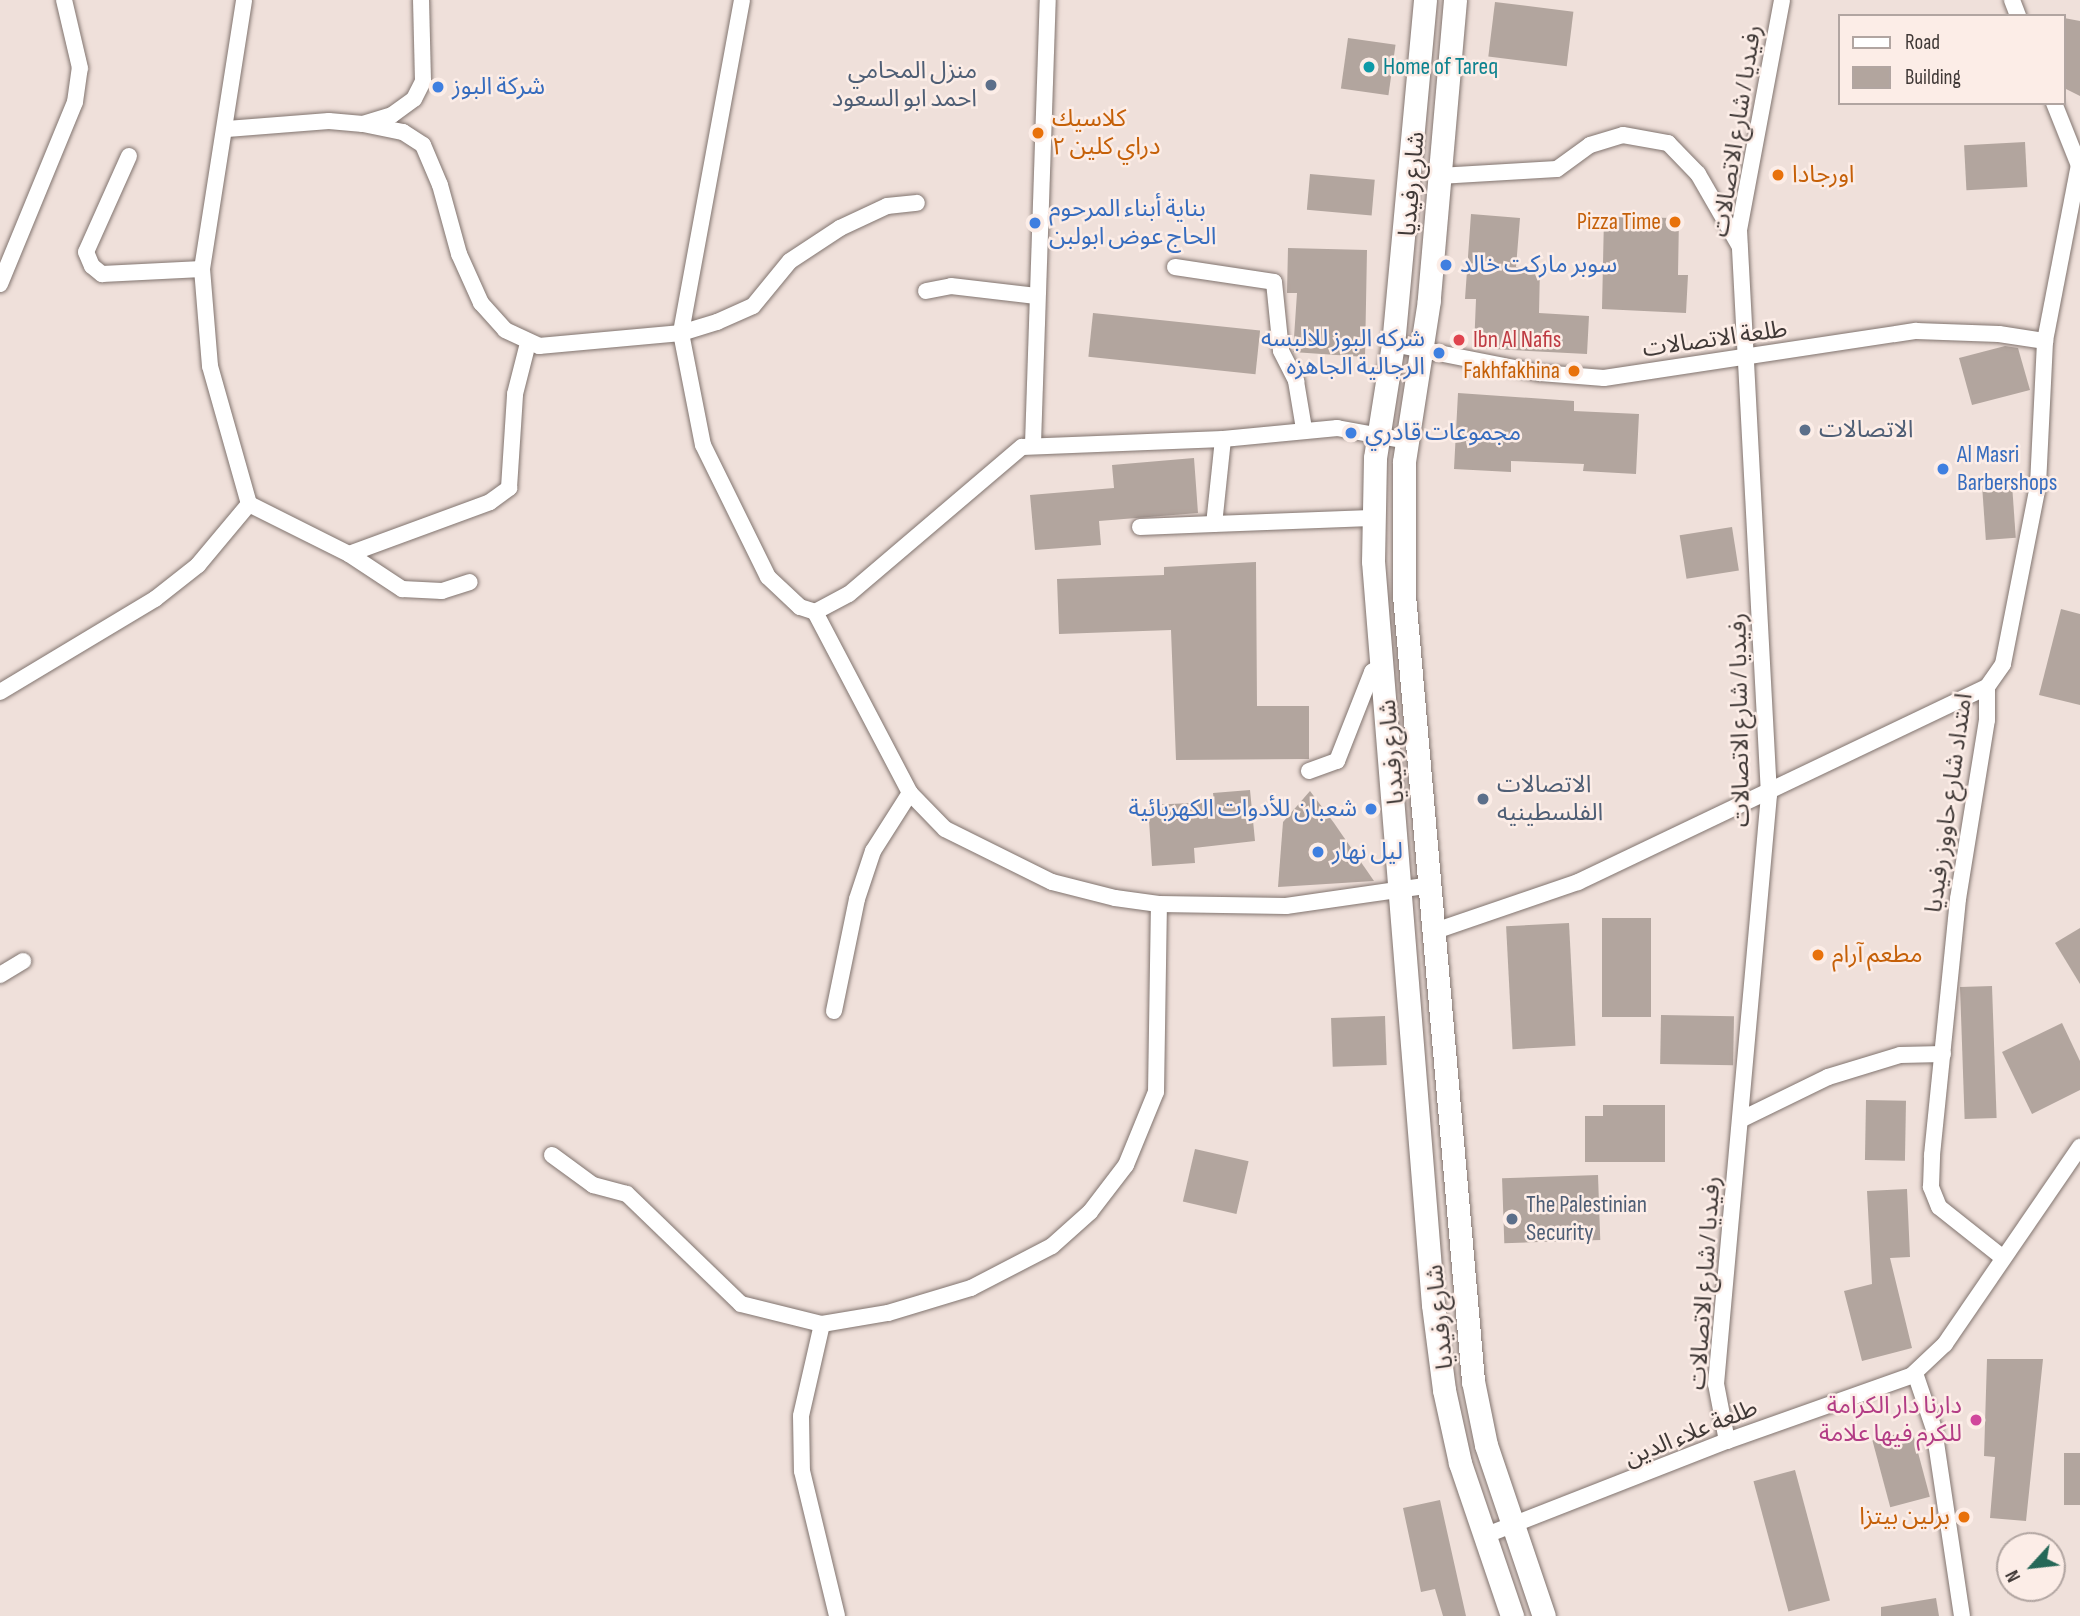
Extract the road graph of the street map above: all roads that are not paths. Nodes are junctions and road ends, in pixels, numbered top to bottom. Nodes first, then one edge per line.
1 (64, 0) edge
2 (244, 0) edge
3 (421, 0) edge
4 (742, 0) edge
5 (1048, 0) edge
6 (1425, 0) edge
7 (1455, 0) edge
8 (1782, 0) edge
9 (2055, 105) edge
10 (363, 124) junction
11 (227, 129) junction
12 (129, 156) dead end
13 (2079, 164) edge
14 (1438, 176) junction
15 (916, 203) dead end
16 (1741, 247) junction
17 (1175, 267) dead end
18 (202, 269) junction
19 (0, 284) edge
20 (926, 291) dead end
21 (1036, 296) junction
22 (681, 333) junction
23 (2045, 341) junction
24 (528, 343) junction
25 (1393, 345) junction
26 (1423, 351) junction
27 (1746, 358) junction
28 (1304, 429) junction
29 (1379, 434) junction
30 (1223, 439) junction
31 (1407, 442) junction
32 (1033, 443) junction
33 (249, 503) junction
34 (1371, 518) junction
35 (1214, 524) junction
36 (1140, 527) dead end
37 (349, 554) junction
38 (470, 582) dead end
39 (815, 612) junction
40 (1381, 665) junction
41 (1987, 687) junction
42 (0, 692) edge
43 (1309, 771) dead end
44 (910, 793) junction
45 (1769, 795) junction
46 (1430, 885) junction
47 (1401, 890) junction
48 (1159, 904) junction
49 (1435, 932) junction
50 (23, 961) dead end
51 (0, 975) edge
52 (834, 1012) dead end
53 (1943, 1054) junction
54 (1740, 1120) junction
55 (2080, 1147) edge
56 (552, 1155) dead end
57 (2003, 1257) junction
58 (822, 1324) junction
59 (1915, 1373) junction
60 (1727, 1441) junction
61 (1511, 1525) junction
62 (1484, 1536) junction
63 (837, 1616) edge
64 (1512, 1616) edge
65 (1544, 1616) edge
66 (1962, 1616) edge

1 - 19 street
2 - 11 street
3 - 10 street
4 - 22 street
5 - 21 street
6 - 25 main road, شارع رفيديا
7 - 14 main road, شارع رفيديا
8 - 16 street, رفيديا / شارع الاتصالات
9 - 13 street
10 - 11 street
10 - 24 street
11 - 18 street
12 - 18 street
13 - 23 street, امتداد شارع حاووز رفيديا
14 - 16 street
14 - 26 main road, شارع رفيديا
15 - 22 street
16 - 27 street, رفيديا / شارع الاتصالات
17 - 28 street
18 - 33 street
20 - 21 street
21 - 32 street
22 - 24 street
22 - 39 street
23 - 27 street, طلعة الاتصالات
23 - 41 street, امتداد شارع حاووز رفيديا
24 - 37 street
25 - 26 street, طلعة الاتصالات
25 - 29 main road, شارع رفيديا
26 - 27 street, طلعة الاتصالات
26 - 31 main road, شارع رفيديا
27 - 45 street, رفيديا / شارع الاتصالات
28 - 29 street
28 - 30 street
29 - 31 street
29 - 34 main road, شارع رفيديا
30 - 32 street
30 - 35 street
31 - 46 main road, شارع رفيديا
32 - 39 street
33 - 37 street
33 - 42 street
34 - 35 street
34 - 40 main road, شارع رفيديا
35 - 36 street
37 - 38 street
39 - 44 street
40 - 43 street
40 - 47 main road, شارع رفيديا
41 - 45 street
41 - 53 street, امتداد شارع حاووز رفيديا
44 - 48 street
44 - 52 street
45 - 49 street
45 - 54 street, رفيديا / شارع الاتصالات
46 - 47 street
46 - 49 main road, شارع رفيديا
47 - 48 street
47 - 62 main road, شارع رفيديا
48 - 58 street
49 - 61 main road, شارع رفيديا
50 - 51 street
53 - 54 street
53 - 57 street, امتداد شارع حاووز رفيديا
54 - 60 street, رفيديا / شارع الاتصالات
55 - 57 street, طلعة علاء الدين
56 - 58 street
57 - 59 street, طلعة علاء الدين
58 - 63 street
59 - 60 street, طلعة علاء الدين
59 - 66 street
60 - 61 street, طلعة علاء الدين
61 - 62 street, طلعة علاء الدين
61 - 65 main road, شارع رفيديا
62 - 64 main road, شارع رفيديا

